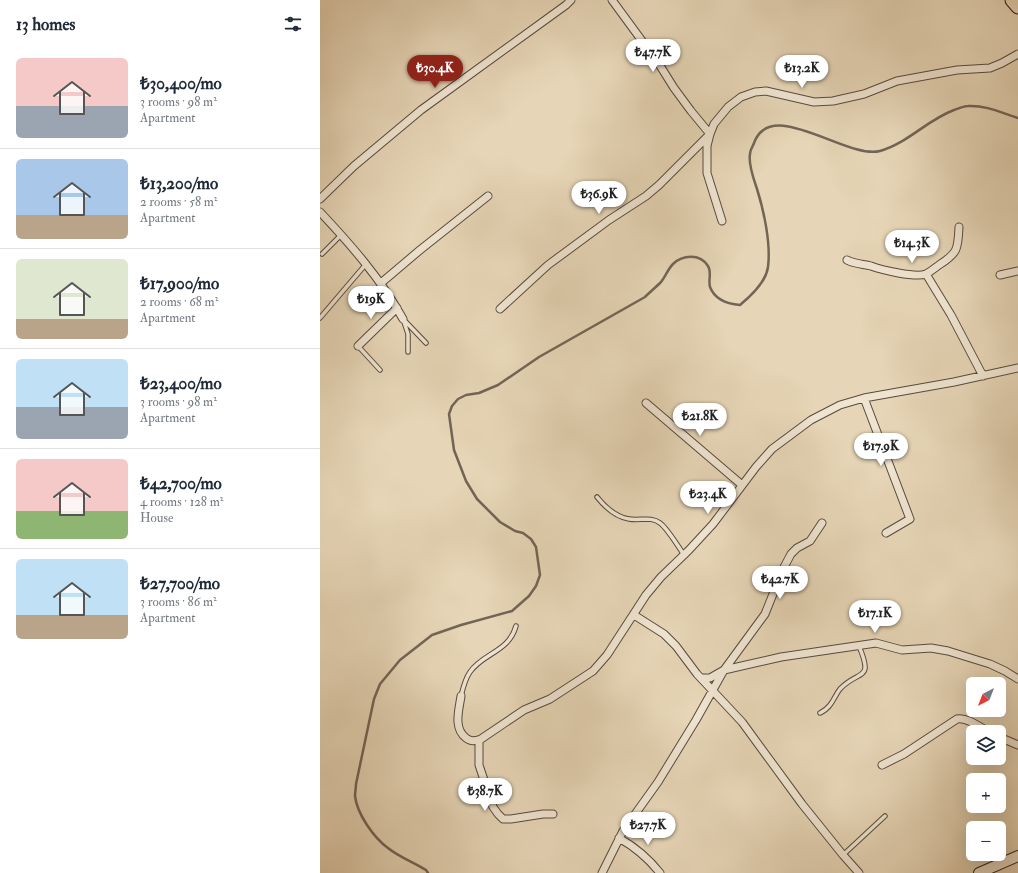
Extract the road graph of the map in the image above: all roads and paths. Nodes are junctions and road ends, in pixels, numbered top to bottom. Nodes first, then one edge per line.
1 (571, 0) edge
2 (612, 0) edge
3 (1012, 0) edge
4 (1018, 8) edge
5 (1018, 54) edge
6 (710, 134) junction
7 (488, 196) dead end
8 (320, 199) edge
9 (320, 212) edge
10 (722, 221) dead end
11 (959, 227) dead end
12 (341, 235) junction
13 (322, 254) dead end
14 (847, 260) dead end
15 (366, 264) junction
16 (1018, 271) edge
17 (926, 274) junction
18 (1000, 275) dead end
19 (380, 283) junction
20 (397, 308) junction
21 (500, 309) dead end
22 (320, 318) edge
23 (403, 319) junction
24 (426, 343) dead end
25 (358, 346) joint
26 (408, 352) dead end
27 (1018, 368) edge
28 (380, 370) dead end
29 (983, 376) junction
30 (864, 398) junction
31 (646, 404) dead end
32 (742, 485) junction
33 (597, 497) dead end
34 (822, 523) dead end
35 (886, 533) dead end
36 (684, 554) junction
37 (634, 615) junction
38 (516, 626) dead end
39 (859, 646) junction
40 (724, 670) junction
41 (701, 678) junction
42 (1018, 679) edge
43 (713, 690) junction
44 (461, 696) joint
45 (820, 713) dead end
46 (975, 725) edge
47 (478, 740) junction
48 (1006, 740) edge
49 (1018, 745) edge
50 (882, 765) dead end
51 (553, 814) dead end
52 (885, 816) dead end
53 (619, 838) junction
54 (843, 855) junction
55 (1018, 856) edge
56 (602, 873) edge
57 (660, 873) edge
58 (859, 873) edge
59 (979, 873) edge

1 - 8 street
2 - 6 street
3 - 4 highway
5 - 6 street
6 - 10 street
6 - 21 street
7 - 19 street
9 - 12 street
11 - 17 street
12 - 13 lane
12 - 15 street
14 - 17 street
15 - 19 street
15 - 22 lane
16 - 18 street
17 - 29 street
19 - 20 street
20 - 23 street
20 - 25 street
23 - 24 lane
23 - 26 lane
25 - 28 lane
27 - 29 street
29 - 30 street
30 - 32 street
30 - 35 street
31 - 32 street
32 - 36 street
33 - 36 lane
34 - 40 street
36 - 37 street
37 - 41 street
37 - 47 street
38 - 44 lane
39 - 40 street
39 - 42 street
39 - 45 lane
40 - 41 street
40 - 43 street
41 - 43 street
43 - 53 street
43 - 54 street
44 - 47 street
46 - 50 street
47 - 51 street
48 - 49 street
52 - 54 lane
53 - 56 street
53 - 57 street
54 - 58 street
55 - 59 street

